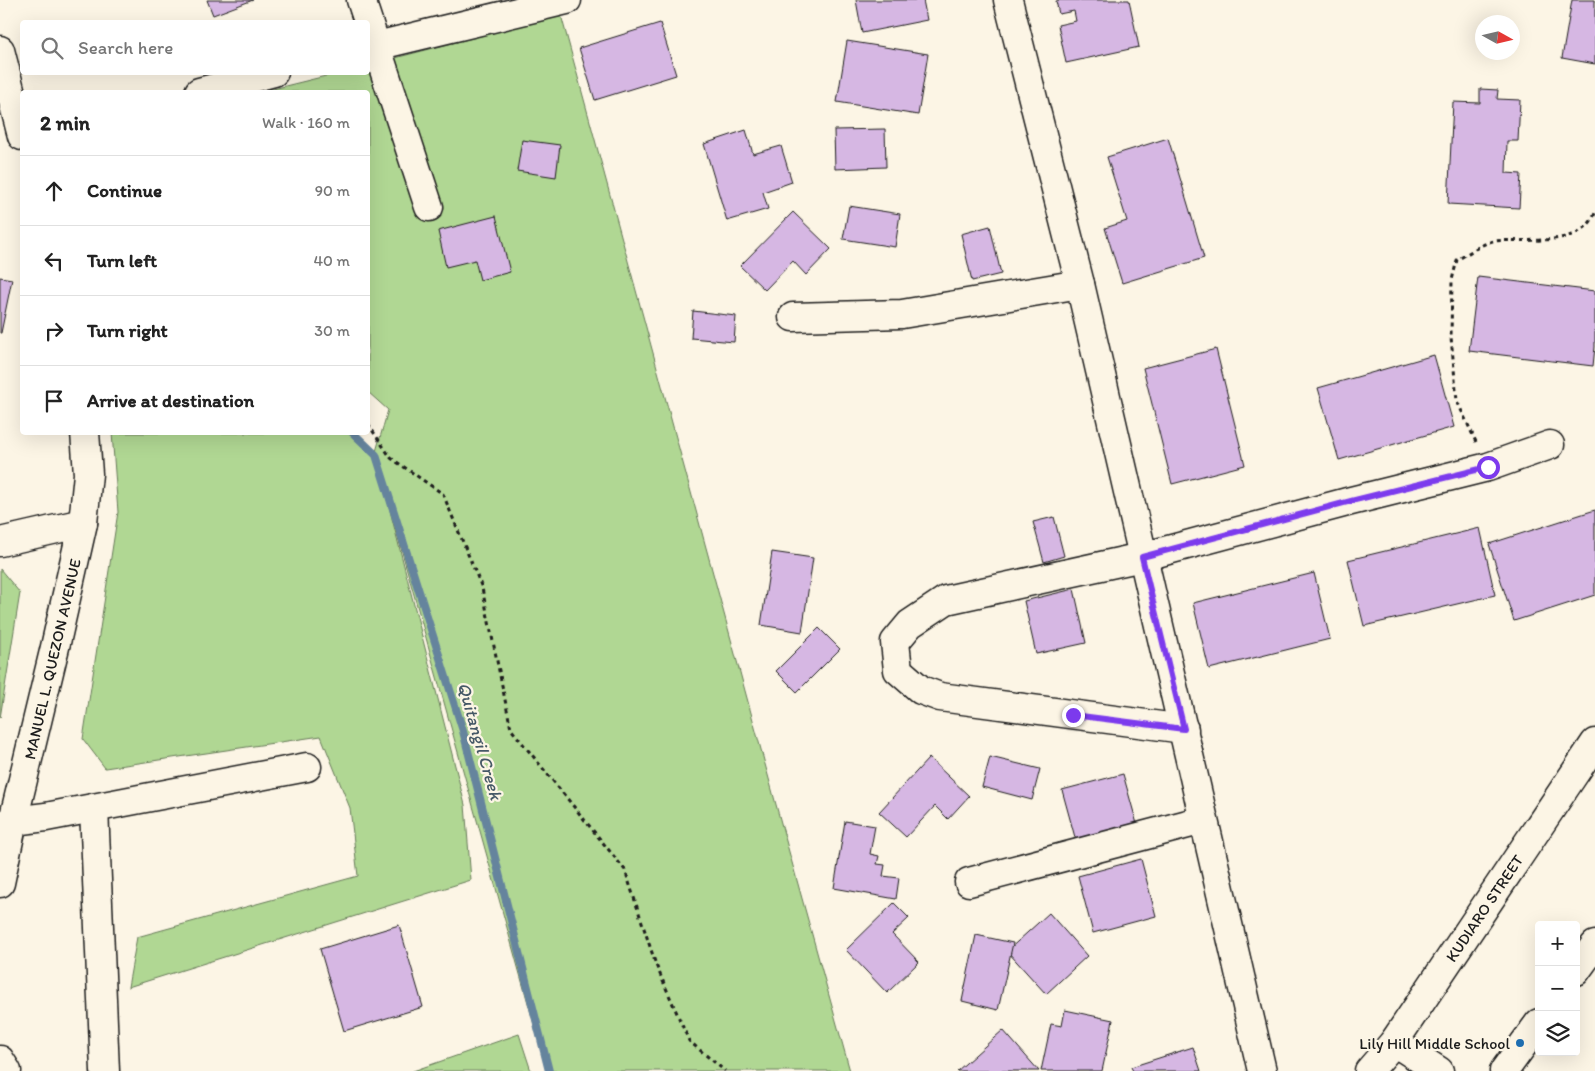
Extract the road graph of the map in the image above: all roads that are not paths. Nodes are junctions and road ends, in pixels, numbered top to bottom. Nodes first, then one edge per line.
1 (361, 0) edge
2 (567, 0) edge
3 (1008, 0) edge
4 (365, 20) edge
5 (371, 47) edge
6 (0, 50) edge
7 (263, 75) edge
8 (206, 90) edge
9 (20, 129) edge
10 (20, 137) edge
11 (0, 141) edge
12 (429, 207) dead end
13 (1080, 284) junction
14 (793, 317) dead end
15 (85, 435) edge
16 (1550, 445) dead end
17 (83, 524) junction
18 (0, 542) edge
19 (1142, 557) junction
20 (1184, 729) junction
21 (1593, 751) edge
22 (306, 768) dead end
23 (94, 808) junction
24 (1203, 820) junction
25 (13, 821) junction
26 (969, 882) dead end
27 (0, 883) edge
28 (1595, 945) edge
29 (1580, 966) edge
30 (1535, 1028) edge
31 (1394, 1042) junction
32 (0, 1060) edge
33 (7, 1071) edge
34 (105, 1071) edge
35 (1262, 1071) edge
36 (1369, 1071) edge
37 (1439, 1071) edge
38 (1504, 1071) edge

1 - 4 street
2 - 5 street
3 - 13 street
5 - 12 street
6 - 9 street
7 - 8 street
10 - 11 street
13 - 14 street
13 - 19 street
15 - 17 street, MANUEL L. QUEZON AVENUE
16 - 19 street
17 - 18 street
17 - 25 street, MANUEL L. QUEZON AVENUE
19 - 20 street
19 - 20 street
20 - 24 street
21 - 31 street, KUDIARO STREET
22 - 23 street
23 - 25 street
23 - 34 street
24 - 26 street
24 - 35 street
25 - 27 street, MANUEL L. QUEZON AVENUE
28 - 29 street
30 - 38 street
31 - 36 street, KUDIARO STREET
31 - 37 street
32 - 33 street

